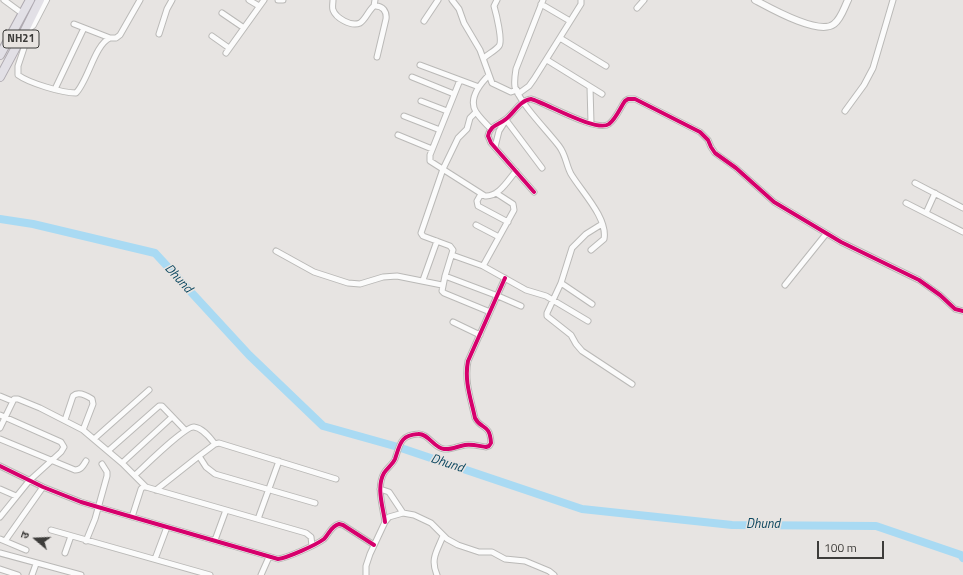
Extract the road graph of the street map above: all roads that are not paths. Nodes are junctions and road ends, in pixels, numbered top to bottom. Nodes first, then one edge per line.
1 (4, 0) edge
2 (26, 0) edge
3 (30, 0) edge
4 (40, 0) edge
5 (46, 0) edge
6 (140, 0) edge
7 (163, 0) edge
8 (249, 0) edge
9 (264, 0) edge
10 (278, 0) edge
11 (283, 0) edge
12 (333, 0) edge
13 (375, 0) edge
14 (438, 0) edge
15 (452, 0) edge
16 (581, 0) edge
17 (644, 0) edge
18 (755, 0) edge
19 (848, 0) edge
20 (893, 0) edge
21 (171, 1) edge
22 (494, 1) edge
23 (542, 2) edge
24 (259, 6) junction
25 (374, 6) junction
26 (636, 8) dead end
27 (222, 13) dead end
28 (23, 14) junction
29 (424, 21) dead end
30 (570, 21) junction
31 (74, 24) dead end
32 (84, 28) junction
33 (244, 28) junction
34 (23, 34) junction
35 (158, 34) dead end
36 (212, 36) dead end
37 (110, 38) junction
38 (560, 38) junction
39 (0, 55) edge
40 (377, 57) dead end
41 (484, 58) junction
42 (547, 60) junction
43 (420, 65) dead end
44 (606, 66) dead end
45 (489, 75) junction
46 (0, 77) edge
47 (412, 78) dead end
48 (460, 80) junction
49 (479, 87) junction
50 (590, 87) junction
51 (55, 90) junction
52 (515, 92) junction
53 (454, 94) junction
54 (602, 94) dead end
55 (421, 101) dead end
56 (521, 104) junction
57 (447, 111) junction
58 (845, 111) dead end
59 (476, 112) junction
60 (404, 116) dead end
61 (506, 120) junction
62 (591, 123) junction
63 (491, 129) junction
64 (440, 130) junction
65 (398, 135) dead end
66 (495, 147) junction
67 (432, 149) junction
68 (542, 168) dead end
69 (443, 169) junction
70 (516, 171) junction
71 (915, 183) dead end
72 (534, 192) dead end
73 (496, 193) junction
74 (935, 193) junction
75 (481, 194) junction
76 (906, 203) dead end
77 (963, 208) edge
78 (926, 212) junction
79 (508, 222) junction
80 (602, 224) junction
81 (476, 225) dead end
82 (963, 232) edge
83 (826, 234) junction
84 (499, 237) junction
85 (437, 241) junction
86 (591, 250) dead end
87 (276, 251) dead end
88 (452, 255) junction
89 (483, 266) junction
90 (444, 276) junction
91 (505, 278) junction
92 (423, 280) junction
93 (561, 284) junction
94 (442, 285) junction
95 (785, 285) dead end
96 (498, 296) junction
97 (553, 300) junction
98 (592, 304) dead end
99 (521, 306) dead end
100 (963, 311) edge
101 (490, 312) junction
102 (588, 321) dead end
103 (453, 322) dead end
104 (480, 335) junction
105 (632, 384) dead end
106 (149, 390) dead end
107 (0, 396) edge
108 (12, 402) junction
109 (2, 416) edge
110 (172, 417) junction
111 (65, 420) junction
112 (0, 428) edge
113 (83, 430) junction
114 (185, 430) junction
115 (0, 439) edge
116 (94, 439) junction
117 (215, 444) junction
118 (108, 451) junction
119 (198, 456) junction
120 (52, 461) junction
121 (86, 461) dead end
122 (279, 461) junction
123 (122, 463) junction
124 (102, 464) dead end
125 (0, 466) edge
126 (135, 476) junction
127 (336, 479) dead end
128 (29, 481) junction
129 (43, 487) junction
130 (146, 487) junction
131 (0, 489) edge
132 (380, 489) junction
133 (156, 490) junction
134 (269, 490) junction
135 (16, 496) junction
136 (315, 503) dead end
137 (98, 507) junction
138 (226, 510) junction
139 (403, 513) junction
140 (0, 517) edge
141 (132, 517) junction
142 (258, 519) junction
143 (385, 522) junction
144 (166, 527) junction
145 (52, 530) dead end
146 (71, 536) junction
147 (443, 536) junction
148 (2, 540) edge
149 (214, 540) junction
150 (86, 541) junction
151 (374, 545) junction
152 (312, 546) junction
153 (26, 550) dead end
154 (0, 553) edge
155 (65, 553) dead end
156 (269, 556) junction
157 (155, 559) junction
158 (36, 564) junction
159 (0, 569) edge
160 (16, 575) edge
161 (32, 575) edge
162 (81, 575) edge
163 (210, 575) edge
164 (261, 575) edge
165 (366, 575) edge
166 (437, 575) edge
167 (554, 575) edge

1 - 28 street
2 - 28 street
3 - 28 highway, NH21
4 - 34 highway, NH21
5 - 34 street
6 - 37 street
7 - 21 street
8 - 24 street
9 - 24 street
10 - 11 street
12 - 25 street
13 - 25 street
14 - 29 street
15 - 41 street
16 - 30 street
17 - 26 street
18 - 19 street
20 - 58 street
21 - 35 street
22 - 41 street
23 - 30 street
23 - 52 street
24 - 33 street
25 - 40 street
27 - 33 street
28 - 39 highway, NH21
30 - 38 street
31 - 32 street
32 - 37 street
32 - 51 street
33 - 36 street
34 - 46 highway, NH21
34 - 51 street
37 - 51 street
38 - 42 street
38 - 44 street
41 - 45 street
42 - 50 street
42 - 52 street
43 - 48 street
45 - 49 street
45 - 52 street
47 - 53 street
48 - 49 street
48 - 53 street
49 - 59 street
50 - 54 street
50 - 62 street
52 - 56 street
53 - 57 street
55 - 57 street
56 - 61 street
56 - 62 street
56 - 80 street
57 - 64 street
59 - 63 street
59 - 69 street
60 - 64 street
61 - 63 street
61 - 66 street
61 - 68 street
62 - 83 street
63 - 66 street
64 - 67 street
65 - 67 street
66 - 70 street
67 - 69 street
69 - 75 street
69 - 85 street
70 - 72 street
70 - 73 street
71 - 74 street
73 - 75 street
73 - 79 street
74 - 77 street
74 - 78 street
75 - 79 street
76 - 78 street
78 - 82 street
79 - 84 street
80 - 86 street
80 - 93 street
81 - 84 street
83 - 95 street
83 - 100 street
84 - 89 street
85 - 88 street
85 - 92 street
87 - 92 street
88 - 89 street
88 - 90 street
89 - 91 street
90 - 94 street
90 - 96 street
91 - 96 street
91 - 97 street
92 - 94 street
93 - 97 street
93 - 98 street
94 - 101 street
96 - 99 street
96 - 101 street
97 - 102 street
97 - 105 street
101 - 104 street
103 - 104 street
104 - 132 street
106 - 116 street
107 - 108 street
108 - 109 street
108 - 111 street
109 - 112 street
109 - 120 street
110 - 114 street
110 - 118 street
110 - 123 street
111 - 113 street
111 - 113 street
113 - 116 street
114 - 117 street
114 - 126 street
115 - 120 street
116 - 118 street
117 - 119 street
117 - 122 street
118 - 123 street
119 - 133 street
119 - 134 street
120 - 121 street
120 - 128 street
122 - 127 street
122 - 134 street
123 - 126 street
124 - 137 street
125 - 128 street
126 - 130 street
128 - 129 street
128 - 135 street
129 - 137 street
129 - 148 street
130 - 133 street
130 - 141 street
131 - 135 street
132 - 139 street
132 - 143 street
133 - 138 street
134 - 136 street
134 - 142 street
135 - 140 street
137 - 141 street
137 - 150 street
138 - 142 street
138 - 149 street
139 - 143 street
139 - 147 street
141 - 144 street
142 - 152 street
143 - 151 street
144 - 149 street
144 - 157 street
145 - 146 street
146 - 150 street
146 - 155 street
147 - 166 street
147 - 167 street
148 - 153 street
149 - 156 street
150 - 157 street
151 - 152 street
151 - 165 street
152 - 156 street
154 - 158 street
156 - 164 street
157 - 163 street
158 - 161 street
158 - 162 street
159 - 160 street

